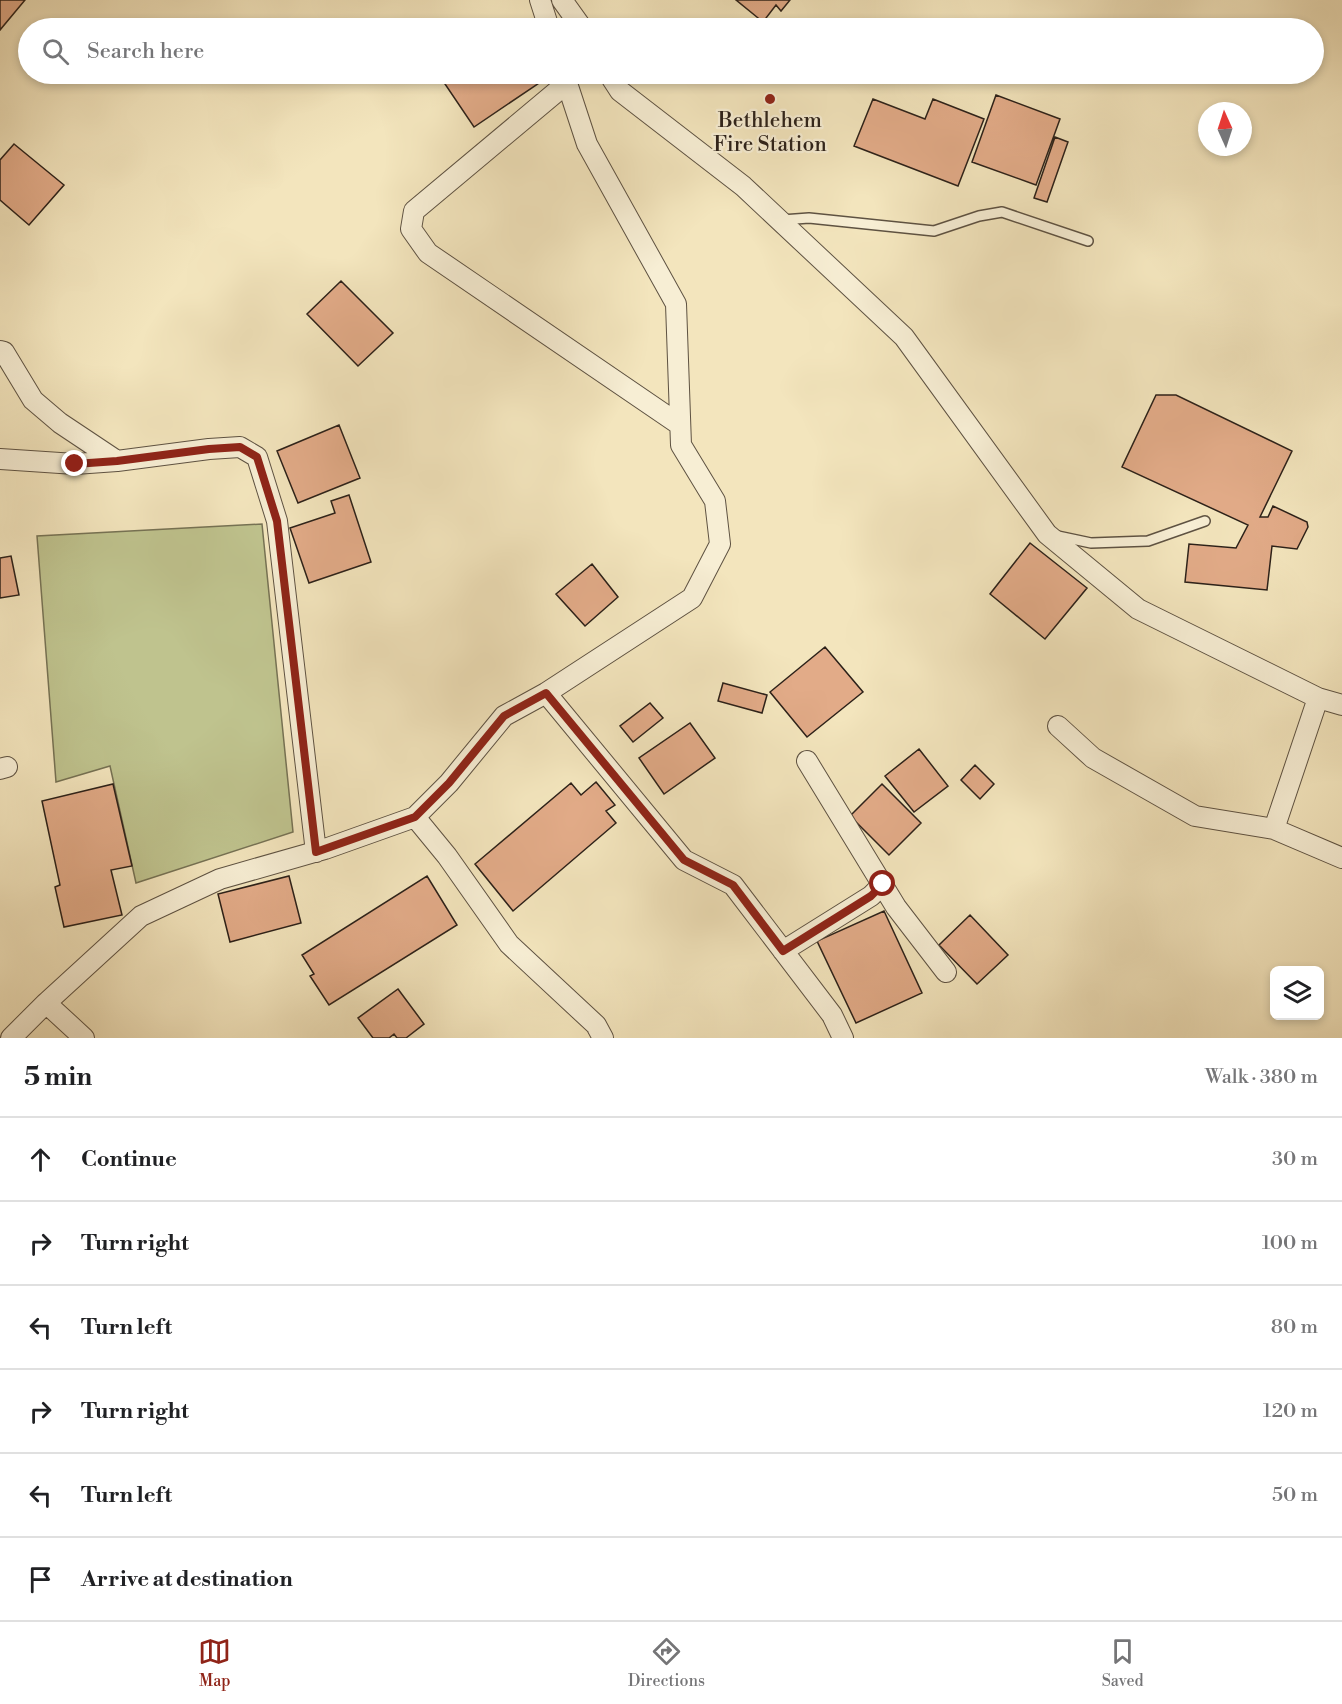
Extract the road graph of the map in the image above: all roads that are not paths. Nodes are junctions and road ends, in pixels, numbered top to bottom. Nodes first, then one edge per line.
1 (540, 0) edge
2 (562, 0) edge
3 (546, 18) edge
4 (575, 18) edge
5 (559, 84) edge
6 (568, 84) edge
7 (615, 84) edge
8 (780, 220) junction
9 (1088, 241) dead end
10 (0, 351) edge
11 (680, 425) junction
12 (0, 459) edge
13 (117, 461) junction
14 (1205, 521) dead end
15 (1047, 534) junction
16 (546, 693) junction
17 (1318, 698) junction
18 (1342, 705) edge
19 (1058, 726) dead end
20 (807, 761) dead end
21 (415, 817) junction
22 (1274, 829) junction
23 (316, 852) junction
24 (1342, 858) edge
25 (883, 884) junction
26 (783, 951) junction
27 (946, 972) dead end
28 (46, 1003) junction
29 (11, 1038) edge
30 (84, 1038) edge
31 (603, 1038) edge
32 (843, 1038) edge

1 - 3 street
2 - 4 street
5 - 11 street
6 - 11 street
7 - 8 street
8 - 9 lane
8 - 15 street
10 - 13 street
11 - 16 street
12 - 13 street
13 - 23 street
14 - 15 lane
15 - 17 street
16 - 21 street
16 - 26 street
17 - 18 street
17 - 22 street
19 - 22 street
20 - 25 street
21 - 23 street
21 - 31 street
22 - 24 street
23 - 28 street
25 - 26 street
25 - 27 street
26 - 32 street
28 - 29 street
28 - 30 street

